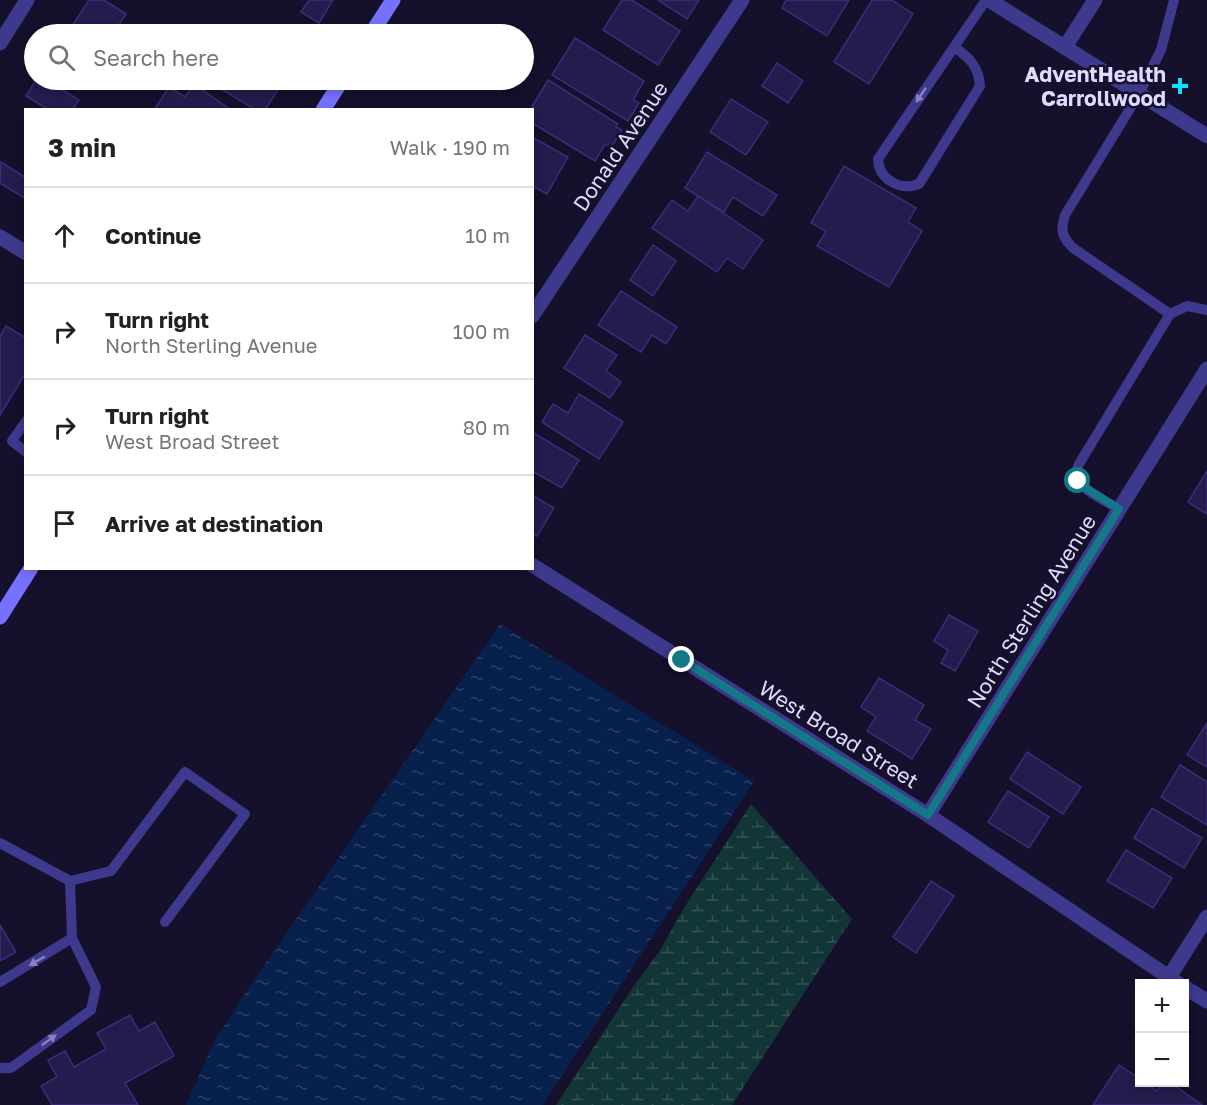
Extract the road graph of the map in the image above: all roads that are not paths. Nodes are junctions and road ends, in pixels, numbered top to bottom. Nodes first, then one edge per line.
1 (27, 0) edge
2 (393, 0) edge
3 (742, 0) edge
4 (987, 0) edge
5 (1095, 0) edge
6 (1174, 0) edge
7 (377, 24) edge
8 (0, 44) edge
9 (954, 47) junction
10 (1065, 47) junction
11 (336, 90) edge
12 (1140, 94) junction
13 (324, 108) edge
14 (1207, 136) edge
15 (0, 237) edge
16 (24, 252) edge
17 (1207, 310) edge
18 (534, 313) edge
19 (1170, 314) junction
20 (1207, 369) edge
21 (24, 424) edge
22 (24, 450) edge
23 (1119, 509) junction
24 (534, 566) edge
25 (30, 570) edge
26 (0, 617) edge
27 (928, 815) junction
28 (0, 843) edge
29 (70, 881) junction
30 (1207, 917) edge
31 (165, 922) dead end
32 (72, 938) junction
33 (1173, 979) edge
34 (1175, 979) edge
35 (0, 982) edge
36 (1189, 990) edge
37 (1207, 1001) edge
38 (0, 1068) edge

1 - 8 street
2 - 7 street
3 - 18 street, Donald Avenue
4 - 9 lane
4 - 10 street
5 - 10 street
6 - 12 lane
9 -> 9 lane
10 - 12 street
11 - 13 street
12 - 14 street
12 - 19 lane
15 - 16 street
17 - 19 lane
19 - 23 lane
20 - 23 street, North Sterling Avenue
21 - 22 lane
23 - 27 street, North Sterling Avenue
24 - 27 street, West Broad Street
25 - 26 street
27 - 33 street, West Broad Street
28 - 29 lane
29 - 31 lane
29 - 32 lane
30 - 34 street
32 -> 35 lane
38 -> 32 lane
36 - 37 street

